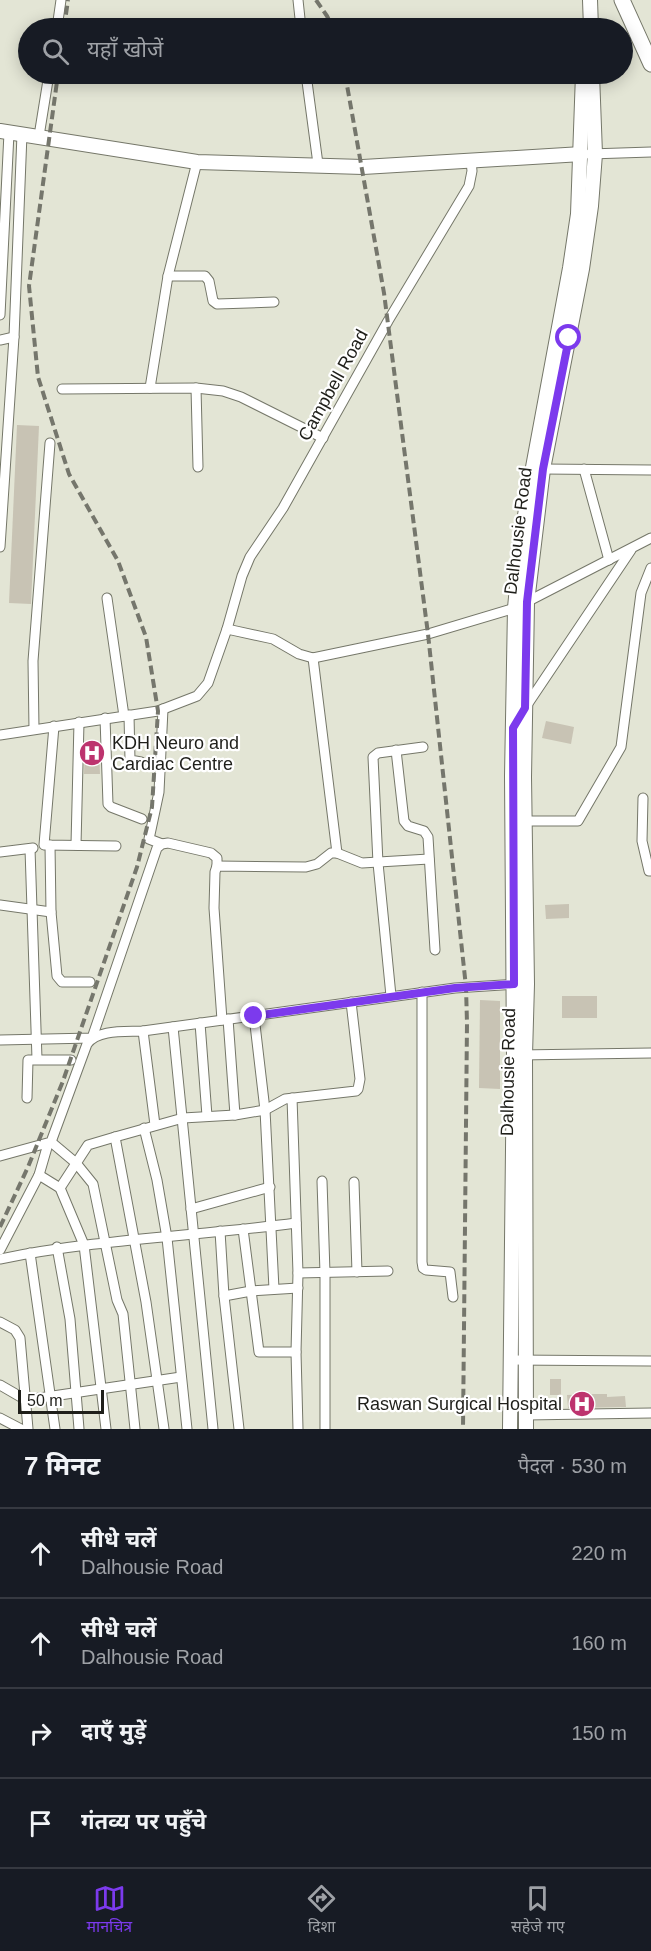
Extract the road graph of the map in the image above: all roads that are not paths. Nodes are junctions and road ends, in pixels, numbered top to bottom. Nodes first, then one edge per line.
1 (61, 0) edge
2 (298, 0) edge
3 (584, 0) edge
4 (590, 0) edge
5 (622, 0) edge
6 (58, 18) edge
7 (300, 18) edge
8 (584, 18) edge
9 (591, 18) edge
10 (632, 18) edge
11 (633, 20) edge
12 (647, 46) edge
13 (651, 64) edge
14 (47, 84) edge
15 (307, 84) edge
16 (584, 84) edge
17 (592, 84) edge
18 (10, 133) edge
19 (39, 136) junction
20 (651, 152) edge
21 (588, 154) junction
22 (471, 160) junction
23 (196, 162) junction
24 (318, 164) junction
25 (168, 276) junction
26 (274, 302) dead end
27 (0, 315) edge
28 (14, 337) junction
29 (0, 340) edge
30 (562, 343) junction
31 (150, 388) junction
32 (196, 388) junction
33 (62, 389) dead end
34 (323, 438) junction
35 (50, 443) dead end
36 (198, 467) dead end
37 (543, 469) junction
38 (584, 469) junction
39 (651, 470) edge
40 (1, 527) edge
41 (651, 538) edge
42 (0, 547) edge
43 (633, 548) junction
44 (609, 560) junction
45 (651, 568) edge
46 (107, 598) dead end
47 (521, 604) junction
48 (226, 629) junction
49 (312, 658) junction
50 (525, 708) junction
51 (163, 709) junction
52 (127, 715) junction
53 (105, 718) junction
54 (78, 722) junction
55 (54, 726) junction
56 (513, 728) junction
57 (34, 729) junction
58 (0, 735) edge
59 (423, 747) dead end
60 (396, 750) junction
61 (141, 762) dead end
62 (643, 798) dead end
63 (142, 819) dead end
64 (525, 821) junction
65 (162, 844) junction
66 (47, 845) junction
67 (76, 845) junction
68 (116, 846) dead end
69 (30, 849) junction
70 (0, 852) edge
71 (337, 853) junction
72 (429, 860) junction
73 (378, 863) junction
74 (217, 866) junction
75 (651, 871) edge
76 (0, 905) edge
77 (32, 909) junction
78 (51, 912) junction
79 (435, 950) dead end
80 (90, 982) dead end
81 (520, 984) junction
82 (422, 992) junction
83 (391, 996) junction
84 (351, 1002) junction
85 (254, 1016) junction
86 (225, 1020) junction
87 (200, 1023) junction
88 (173, 1027) junction
89 (143, 1031) junction
90 (92, 1038) junction
91 (37, 1039) junction
92 (0, 1040) edge
93 (651, 1053) edge
94 (519, 1055) junction
95 (37, 1059) junction
96 (71, 1060) dead end
97 (27, 1098) dead end
98 (292, 1098) junction
99 (265, 1110) junction
100 (235, 1115) junction
101 (207, 1116) junction
102 (183, 1118) junction
103 (155, 1125) junction
104 (144, 1128) junction
105 (115, 1137) junction
106 (49, 1143) junction
107 (2, 1158) edge
108 (76, 1163) junction
109 (39, 1175) junction
110 (322, 1181) dead end
111 (354, 1182) dead end
112 (270, 1187) junction
113 (60, 1188) junction
114 (191, 1209) junction
115 (296, 1223) junction
116 (272, 1226) junction
117 (243, 1229) junction
118 (220, 1231) junction
119 (193, 1234) junction
120 (167, 1238) junction
121 (134, 1241) junction
122 (105, 1244) junction
123 (84, 1245) junction
124 (57, 1247) junction
125 (0, 1250) edge
126 (30, 1253) junction
127 (0, 1258) edge
128 (357, 1272) junction
129 (388, 1272) dead end
130 (298, 1273) junction
131 (325, 1273) junction
132 (298, 1288) junction
133 (274, 1289) junction
134 (251, 1291) junction
135 (224, 1296) junction
136 (453, 1297) dead end
137 (0, 1322) edge
138 (296, 1352) junction
139 (511, 1360) junction
140 (526, 1360) junction
141 (651, 1361) edge
142 (181, 1377) junction
143 (157, 1381) junction
144 (130, 1384) junction
145 (0, 1385) edge
146 (101, 1388) junction
147 (76, 1392) junction
148 (51, 1396) junction
149 (26, 1400) junction
150 (651, 1413) edge
151 (0, 1418) edge
152 (526, 1422) edge
153 (21, 1429) edge
154 (28, 1429) edge
155 (55, 1429) edge
156 (79, 1429) edge
157 (106, 1429) edge
158 (135, 1429) edge
159 (164, 1429) edge
160 (187, 1429) edge
161 (213, 1429) edge
162 (239, 1429) edge
163 (298, 1429) edge
164 (325, 1429) edge
165 (510, 1429) edge

1 - 6 street
2 - 7 street
3 - 8 street
4 - 9 street
5 - 10 main road
11 - 12 main road
12 - 13 main road
14 - 19 street
15 - 24 street
16 - 21 street, Dalhousie Road
17 - 21 street, Dalhousie Road
18 - 19 street
18 - 27 street
18 - 28 street
19 - 23 street
20 - 21 street
21 - 22 street
21 - 30 street, Dalhousie Road
22 - 24 street
22 - 34 street, Campbell Road
23 - 24 street
23 - 25 street
25 - 26 street
25 - 31 street
28 - 29 street
28 - 40 street
30 - 37 street, Dalhousie Road
30 - 47 street, Dalhousie Road
31 - 32 street
31 - 33 street
32 - 34 street
32 - 36 street
34 - 48 street, Campbell Road
35 - 57 street
37 - 38 street
37 - 47 street, Dalhousie Road
38 - 39 street
38 - 44 street
40 - 42 street
41 - 43 street
43 - 44 street
43 - 50 street
44 - 47 street
45 - 64 street
46 - 52 street
47 - 49 street
47 - 50 street, Dalhousie Road
47 - 56 street, Dalhousie Road
48 - 49 street
48 - 51 street, Campbell Road
49 - 71 street
50 - 56 street
50 - 64 street, Dalhousie Road
51 - 52 street, Campbell Road
51 - 65 street
52 - 53 street, Campbell Road
52 - 61 street
53 - 54 street, Campbell Road
53 - 63 street
54 - 55 street, Campbell Road
54 - 67 street
55 - 57 street, Campbell Road
55 - 66 street
56 - 81 street, Dalhousie Road
57 - 58 street, Campbell Road
59 - 60 street
60 - 72 street
60 - 73 street
62 - 75 street
64 - 81 street, Dalhousie Road
65 - 74 street
65 - 90 street
66 - 67 street
66 - 69 street
66 - 78 street
67 - 68 street
69 - 70 street
69 - 77 street
71 - 73 street
71 - 74 street
72 - 73 street
72 - 79 street
73 - 83 street
74 - 86 street
76 - 77 street
77 - 78 street
77 - 91 street
78 - 80 street
81 - 82 street
81 - 94 street, Dalhousie Road
82 - 83 street
82 - 136 street
83 - 84 street
84 - 85 street
84 - 98 street
85 - 86 street
85 - 99 street
86 - 87 street
86 - 100 street
87 - 88 street
87 - 101 street
88 - 89 street
88 - 102 street
89 - 90 street
89 - 103 street
90 - 91 street
90 - 106 street
91 - 92 street
91 - 95 street
93 - 94 street
94 - 139 street, Dalhousie Road
94 - 140 street, Dalhousie Road
95 - 96 street
95 - 97 street
98 - 99 street
98 - 115 street
99 - 100 street
99 - 112 street
100 - 101 street
101 - 102 street
102 - 103 street
102 - 114 street
103 - 104 street
104 - 105 street
104 - 120 street
105 - 108 street
105 - 121 street
106 - 107 street
106 - 108 street
106 - 109 street
108 - 113 street
108 - 122 street
109 - 113 street
109 - 125 street
110 - 131 street
111 - 128 street
112 - 114 street
112 - 116 street
113 - 123 street
114 - 119 street
115 - 116 street
115 - 130 street
116 - 117 street
116 - 133 street
117 - 118 street
117 - 134 street
118 - 119 street
118 - 135 street
119 - 120 street
119 - 161 street
120 - 121 street
120 - 142 street
121 - 122 street
121 - 143 street
122 - 123 street
122 - 144 street
123 - 124 street
123 - 146 street
124 - 126 street
124 - 147 street
126 - 127 street
126 - 148 street
128 - 129 street
128 - 131 street
130 - 131 street
130 - 132 street
131 - 164 street
132 - 133 street
132 - 138 street
133 - 134 street
134 - 135 street
134 - 138 street
135 - 162 street
137 - 149 street
138 - 163 street
139 - 140 street
139 - 165 street, Dalhousie Road
140 - 141 street
140 - 152 street, Dalhousie Road
142 - 143 street
142 - 160 street
143 - 144 street
143 - 159 street
144 - 146 street
144 - 158 street
145 - 149 street
146 - 147 street
146 - 157 street
147 - 148 street
147 - 156 street
148 - 149 street
148 - 155 street
149 - 154 street
150 - 152 street
151 - 153 street

